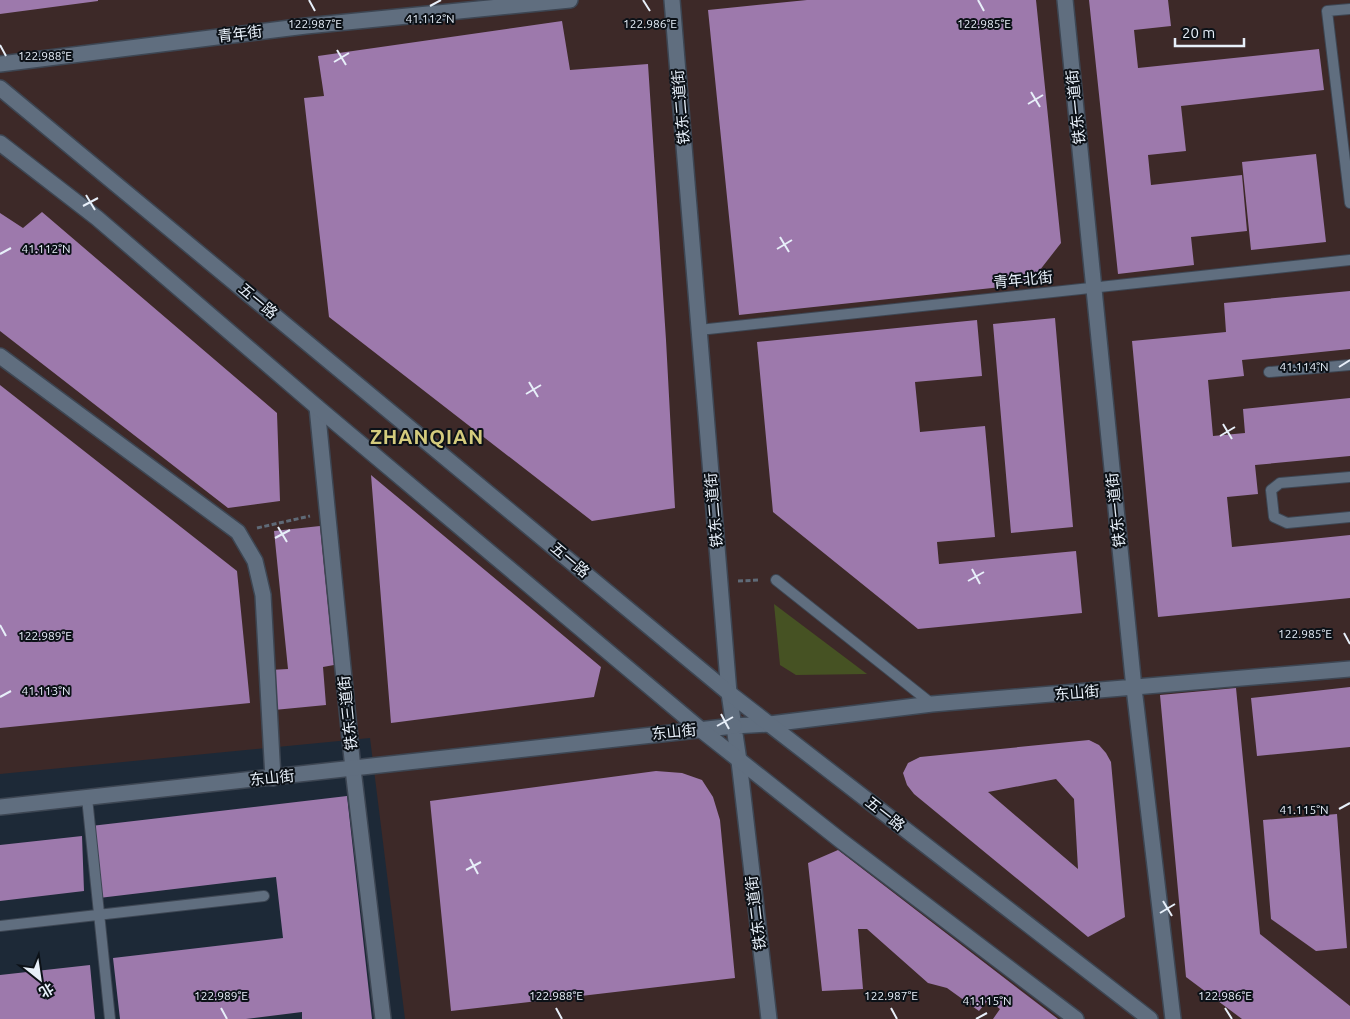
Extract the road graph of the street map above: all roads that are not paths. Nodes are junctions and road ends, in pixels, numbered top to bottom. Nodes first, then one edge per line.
1 (570, 0) edge
2 (672, 0) edge
3 (1065, 0) edge
4 (1350, 9) edge
5 (0, 64) edge
6 (0, 88) edge
7 (1345, 126) edge
8 (0, 143) edge
9 (1350, 202) edge
10 (1350, 260) edge
11 (1094, 288) junction
12 (699, 330) junction
13 (0, 356) edge
14 (1350, 365) edge
15 (1269, 372) dead end
16 (317, 407) junction
17 (1350, 477) edge
18 (1350, 517) edge
19 (776, 580) road end
20 (1350, 669) edge
21 (1134, 688) junction
22 (729, 693) junction
23 (932, 704) junction
24 (770, 724) junction
25 (734, 726) junction
26 (700, 729) junction
27 (739, 761) junction
28 (353, 769) junction
29 (273, 778) junction
30 (87, 798) junction
31 (0, 807) edge
32 (264, 896) dead end
33 (99, 914) junction
34 (0, 926) edge
35 (110, 1019) edge
36 (383, 1019) edge
37 (769, 1019) edge
38 (1076, 1019) edge
39 (1150, 1019) edge
40 (1173, 1019) edge

1 - 5 street, 青年街
2 - 12 street, 铁东二道街
3 - 11 street, 铁东一道街
4 - 7 lane
6 - 22 street, 五一路
7 - 9 lane
8 - 16 street
10 - 11 lane, 青年北街
11 - 12 lane, 青年北街
11 - 21 street, 铁东一道街
12 - 22 street, 铁东二道街
13 - 29 street
14 - 15 lane
16 - 26 street
16 - 28 street, 铁东三道街
17 - 18 lane
19 - 23 lane
20 - 21 street, 东山街
21 - 23 street, 东山街
21 - 40 street, 铁东一道街
22 - 24 street, 五一路
22 - 25 street, 铁东二道街
23 - 24 street, 东山街
24 - 25 street, 东山街
24 - 39 street, 五一路
25 - 26 street, 东山街
25 - 27 street, 铁东二道街
26 - 27 street
26 - 28 street, 东山街
27 - 37 street, 铁东二道街
27 - 38 street
28 - 29 street, 东山街
28 - 36 street, 铁东三道街
29 - 30 street, 东山街
30 - 31 street, 东山街
30 - 33 lane
32 - 33 lane
33 - 34 lane
33 - 35 lane

